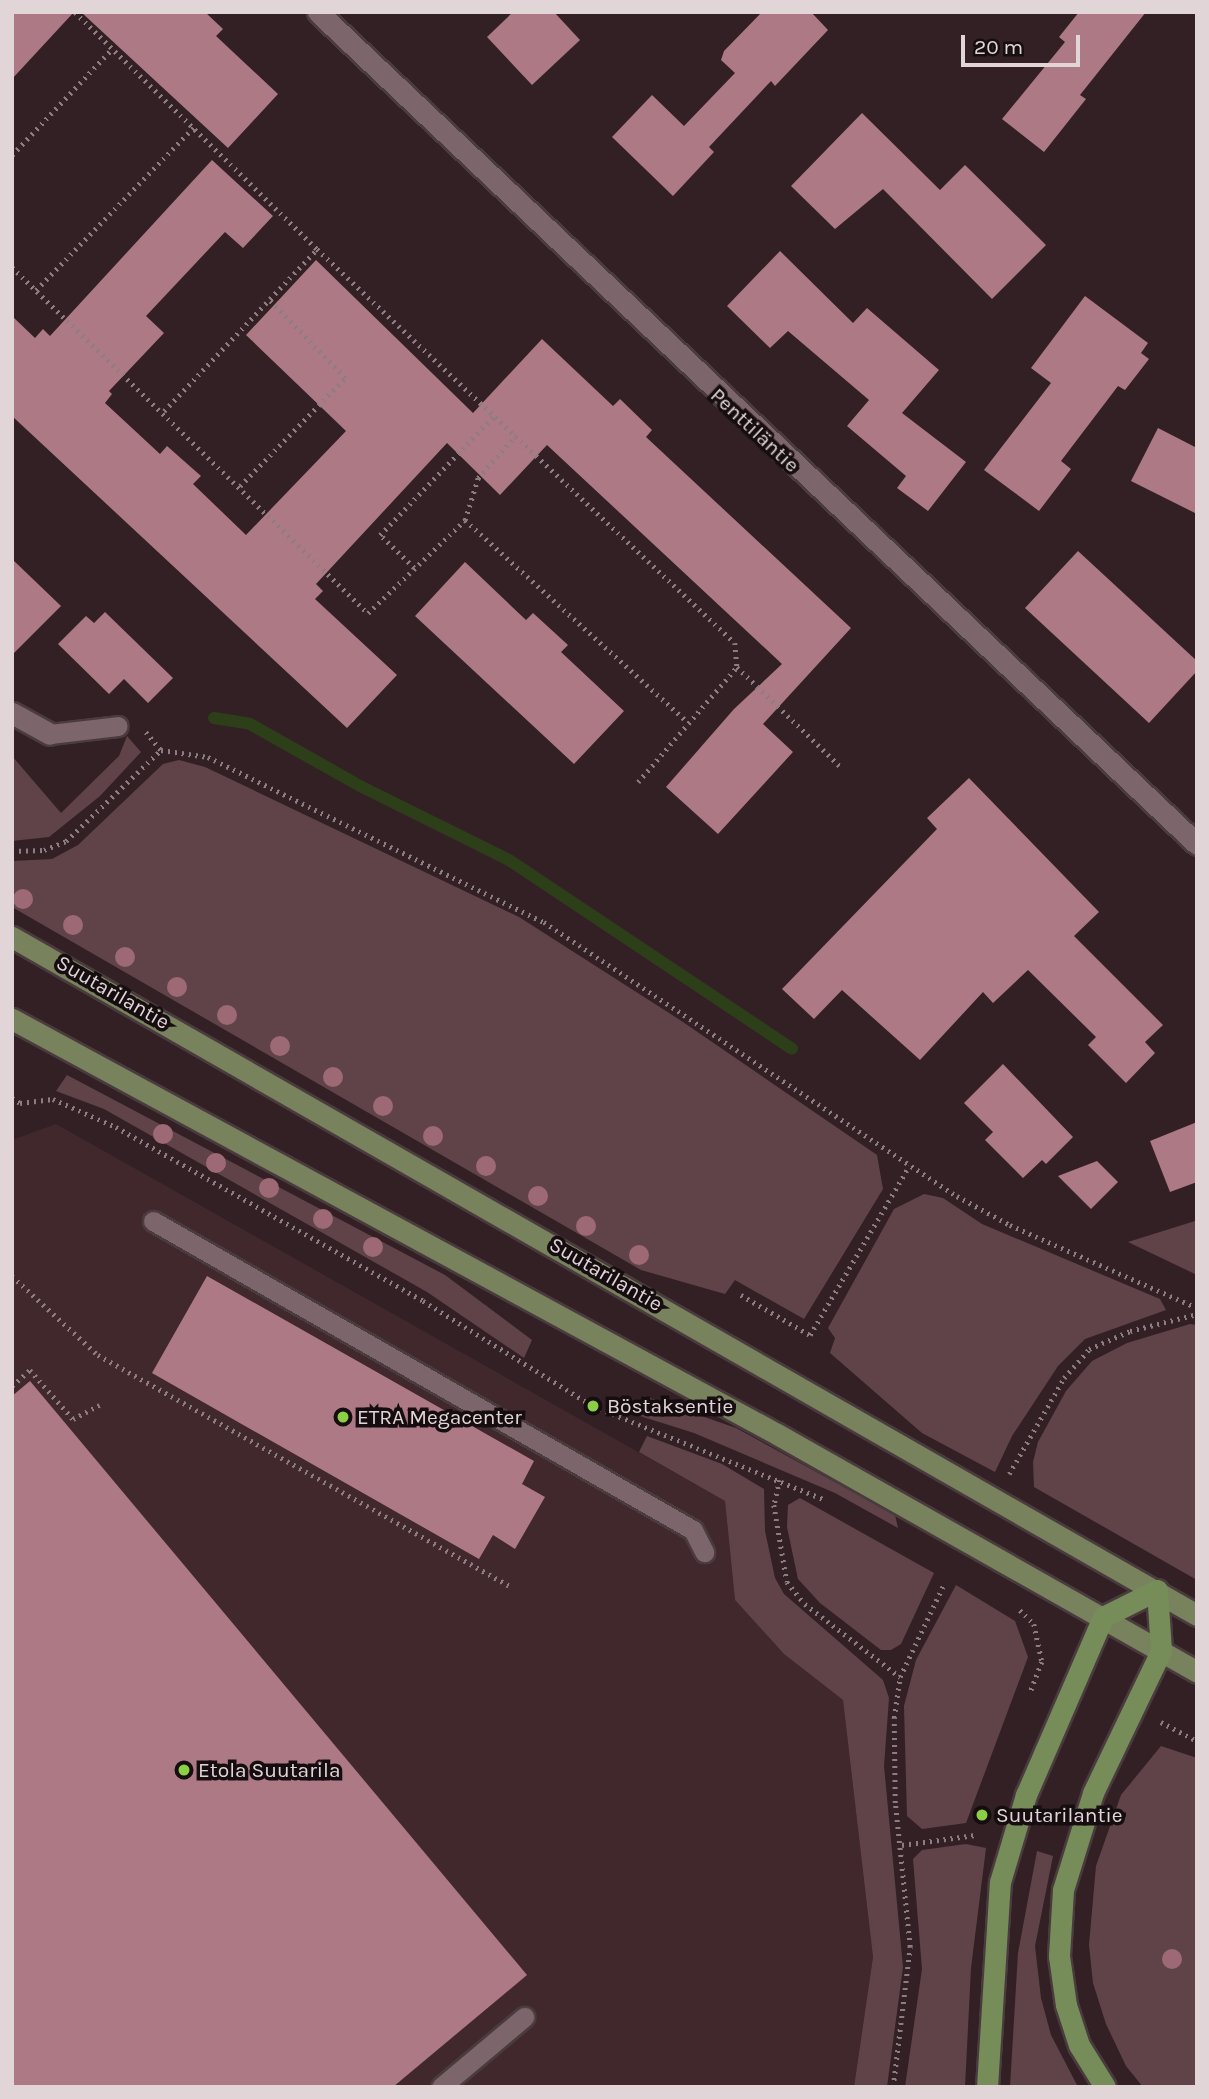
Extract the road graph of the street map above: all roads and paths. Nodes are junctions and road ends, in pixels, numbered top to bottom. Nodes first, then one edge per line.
1 (75, 12) edge
2 (318, 12) edge
3 (112, 49) junction
4 (193, 128) junction
5 (12, 155) edge
6 (317, 249) junction
7 (12, 267) edge
8 (36, 290) junction
9 (270, 301) junction
10 (164, 411) junction
11 (494, 416) junction
12 (516, 435) junction
13 (240, 486) junction
14 (464, 520) junction
15 (414, 568) junction
16 (737, 667) junction
17 (12, 713) edge
18 (687, 721) junction
19 (117, 726) dead end
20 (150, 733) dead end
21 (50, 734) joint
22 (161, 750) junction
23 (840, 766) dead end
24 (638, 782) dead end
25 (1197, 844) edge
26 (12, 851) edge
27 (12, 937) edge
28 (12, 1019) edge
29 (12, 1098) edge
30 (909, 1166) junction
31 (153, 1221) dead end
32 (12, 1276) edge
33 (741, 1295) dead end
34 (1197, 1308) edge
35 (1197, 1314) edge
36 (12, 1385) edge
37 (99, 1405) dead end
38 (1006, 1478) dead end
39 (780, 1480) junction
40 (831, 1504) dead end
41 (704, 1552) dead end
42 (944, 1584) dead end
43 (510, 1586) dead end
44 (1157, 1590) junction
45 (1018, 1608) dead end
46 (1197, 1615) edge
47 (1103, 1617) junction
48 (1161, 1651) junction
49 (1197, 1672) edge
50 (900, 1677) junction
51 (1030, 1694) dead end
52 (975, 1835) dead end
53 (902, 1845) junction
54 (524, 2017) dead end
55 (441, 2087) edge
56 (893, 2087) edge
57 (987, 2087) edge
58 (1105, 2087) edge

1 - 3 path
2 - 25 street, Penttiläntie
3 - 4 path
3 - 5 path
4 - 6 path
4 - 8 path
6 - 9 path
6 - 11 path
7 - 8 path
8 - 10 path
9 - 10 path
9 - 13 path
10 - 13 path
11 - 12 path
11 - 15 path
12 - 14 path
12 - 16 path
13 - 15 path
14 - 15 path
14 - 18 path
16 - 18 path
16 - 23 path
17 - 21 street
18 - 24 path
19 - 21 lane
20 - 22 path
22 - 26 path
22 - 30 path
27 - 44 main road, Suutarilantie
28 - 47 main road
29 - 39 path
30 - 33 path
30 - 34 path
31 - 41 lane
32 - 43 path
35 - 38 path
36 - 37 path
39 - 40 path
39 - 50 path
42 - 50 path
44 - 46 main road, Suutarilantie
44 - 47 highway
44 - 48 highway
45 - 51 path
47 - 48 main road
47 - 57 highway
48 - 49 main road
48 - 58 highway
50 - 53 path
52 - 53 path
53 - 56 path
54 - 55 lane

